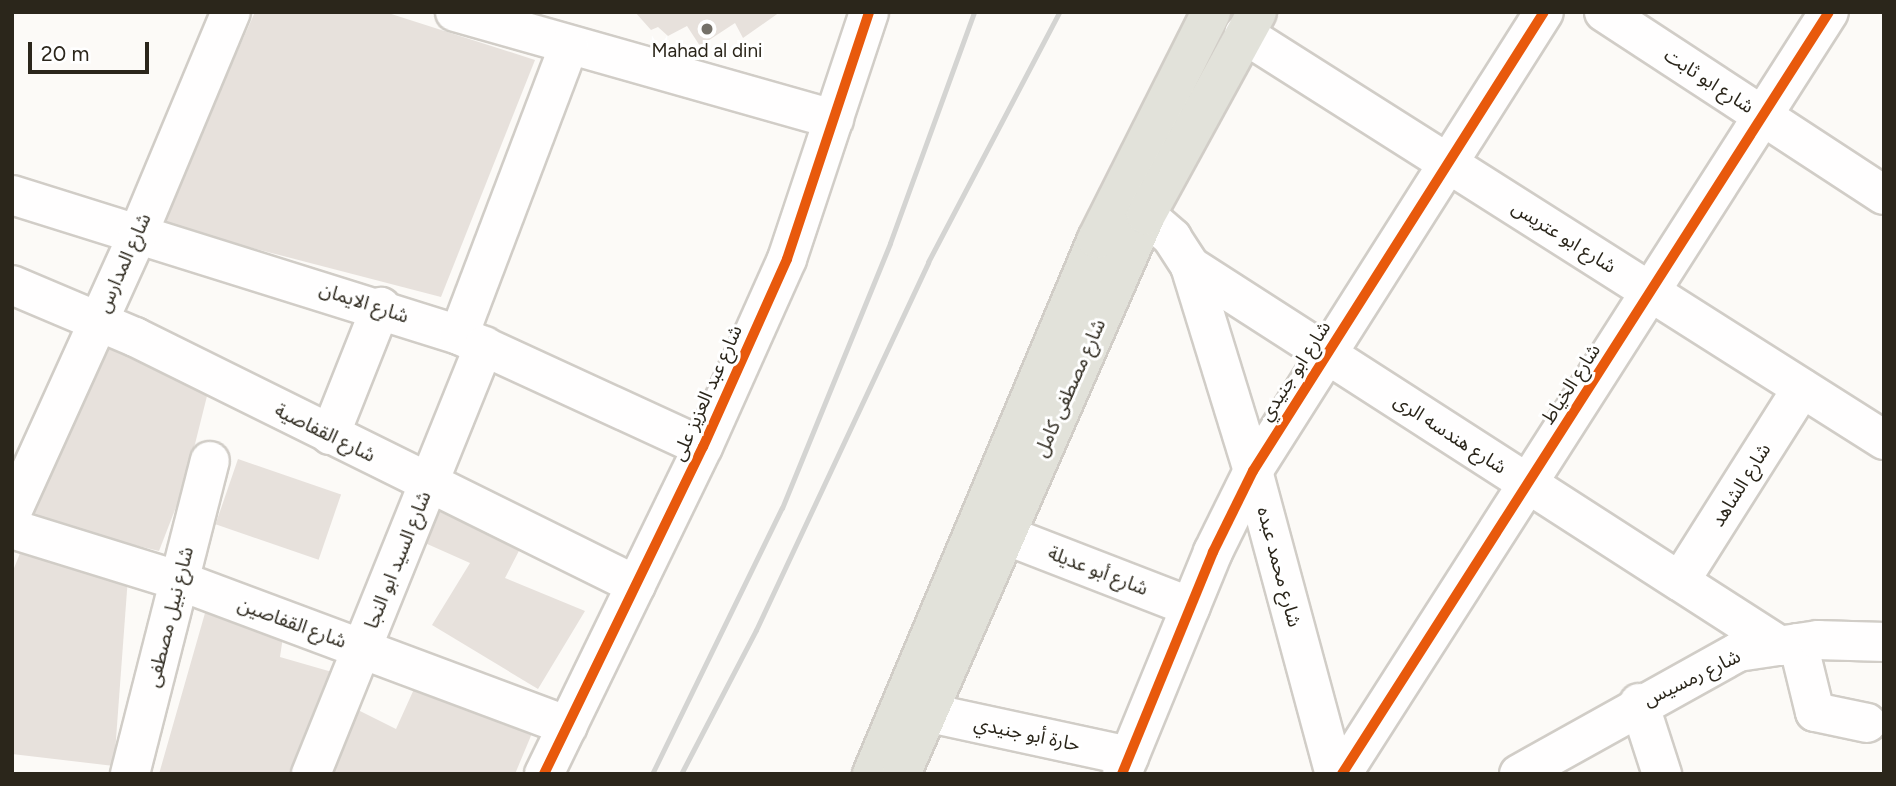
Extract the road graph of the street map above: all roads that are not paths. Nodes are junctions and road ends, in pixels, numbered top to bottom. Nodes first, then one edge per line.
1 (231, 12) edge
2 (455, 12) edge
3 (869, 12) edge
4 (1211, 12) edge
5 (1544, 12) edge
6 (1604, 12) edge
7 (1829, 12) edge
8 (494, 18) edge
9 (1251, 23) edge
10 (569, 46) junction
11 (1763, 116) junction
12 (834, 119) junction
13 (1448, 163) junction
14 (12, 195) edge
15 (1884, 195) edge
16 (1146, 215) junction
17 (138, 234) junction
18 (1190, 266) junction
19 (12, 285) edge
20 (1650, 292) junction
21 (381, 307) junction
22 (99, 320) junction
23 (472, 340) junction
24 (1327, 355) junction
25 (1802, 388) junction
26 (330, 435) junction
27 (1884, 440) edge
28 (703, 447) junction
29 (210, 461) dead end
30 (1253, 471) junction
31 (429, 483) junction
32 (1527, 484) junction
33 (12, 512) edge
34 (12, 529) edge
35 (1005, 535) junction
36 (180, 581) junction
37 (1680, 581) junction
38 (636, 585) junction
39 (1191, 607) junction
40 (1884, 642) edge
41 (1789, 644) junction
42 (361, 649) junction
43 (1639, 703) junction
44 (925, 712) junction
45 (1867, 723) dead end
46 (568, 726) junction
47 (1126, 765) edge
48 (130, 774) edge
49 (310, 774) edge
50 (544, 774) edge
51 (872, 774) edge
52 (901, 774) edge
53 (1335, 774) edge
54 (1342, 774) edge
55 (1519, 774) edge
56 (1662, 774) edge

1 - 17 street, شارع المدارس
2 - 8 street
3 - 12 street, شارع عبد العزيز على
4 - 51 main road, شارع مصطفى كامل
5 - 13 street, شارع ابو جنيدي
6 - 11 street, شارع ابو ثابت
7 - 11 street, شارع الخياط
8 - 10 street
9 - 13 street, شارع ابو عتريس
9 - 16 main road, شارع مصطفى كامل
10 - 12 street
10 - 23 street, شارع السيد ابو النجا
11 - 15 street, شارع ابو ثابت
11 - 20 street, شارع الخياط
12 - 28 street, شارع عبد العزيز على
13 - 20 street, شارع ابو عتريس
13 - 24 street, شارع ابو جنيدي
14 - 17 street, شارع الايمان
16 - 18 street, شارع محمد عبده
16 - 35 main road, شارع مصطفى كامل
17 - 21 street, شارع الايمان
17 - 22 street, شارع المدارس
18 - 24 street, شارع هندسه الرى
18 - 30 street, شارع محمد عبده
19 - 22 street, شارع القفاصية
20 - 25 street, شارع ابو عتريس
20 - 32 street, شارع الخياط
21 - 23 street, شارع الايمان
21 - 26 street
22 - 26 street, شارع القفاصية
22 - 33 street, شارع المدارس
23 - 28 street, شارع الايمان
23 - 31 street, شارع السيد ابو النجا
24 - 30 street, شارع ابو جنيدي
24 - 32 street, شارع هندسه الرى
25 - 27 street, شارع ابو عتريس
25 - 37 street, شارع الشاهد
26 - 31 street, شارع القفاصية
28 - 38 street, شارع عبد العزيز على
29 - 36 street, شارع نبيل مصطفى
30 - 39 street, شارع ابو جنيدي
30 - 53 street, شارع محمد عبده
31 - 38 street, شارع القفاصية
31 - 42 street, شارع السيد ابو النجا
32 - 37 street, شارع هندسه الرى
32 - 54 street, شارع الخياط
34 - 36 street, شارع القفاصين
35 - 39 street, شارع أبو عديلة
35 - 44 main road, شارع مصطفى كامل
36 - 42 street, شارع القفاصين
36 - 48 street, شارع نبيل مصطفى
37 - 41 street, شارع هندسه الرى
38 - 46 street, شارع عبد العزيز على
39 - 47 street, شارع ابو جنيدي
40 - 41 street, شارع رمسيس
41 - 43 street, شارع رمسيس
41 - 45 street
42 - 46 street, شارع القفاصين
42 - 49 street, شارع السيد ابو النجا
43 - 55 street, شارع رمسيس
43 - 56 street
44 - 47 street, حارة أبو جنيدي
44 - 52 main road, شارع مصطفى كامل
46 - 50 street, شارع عبد العزيز على

